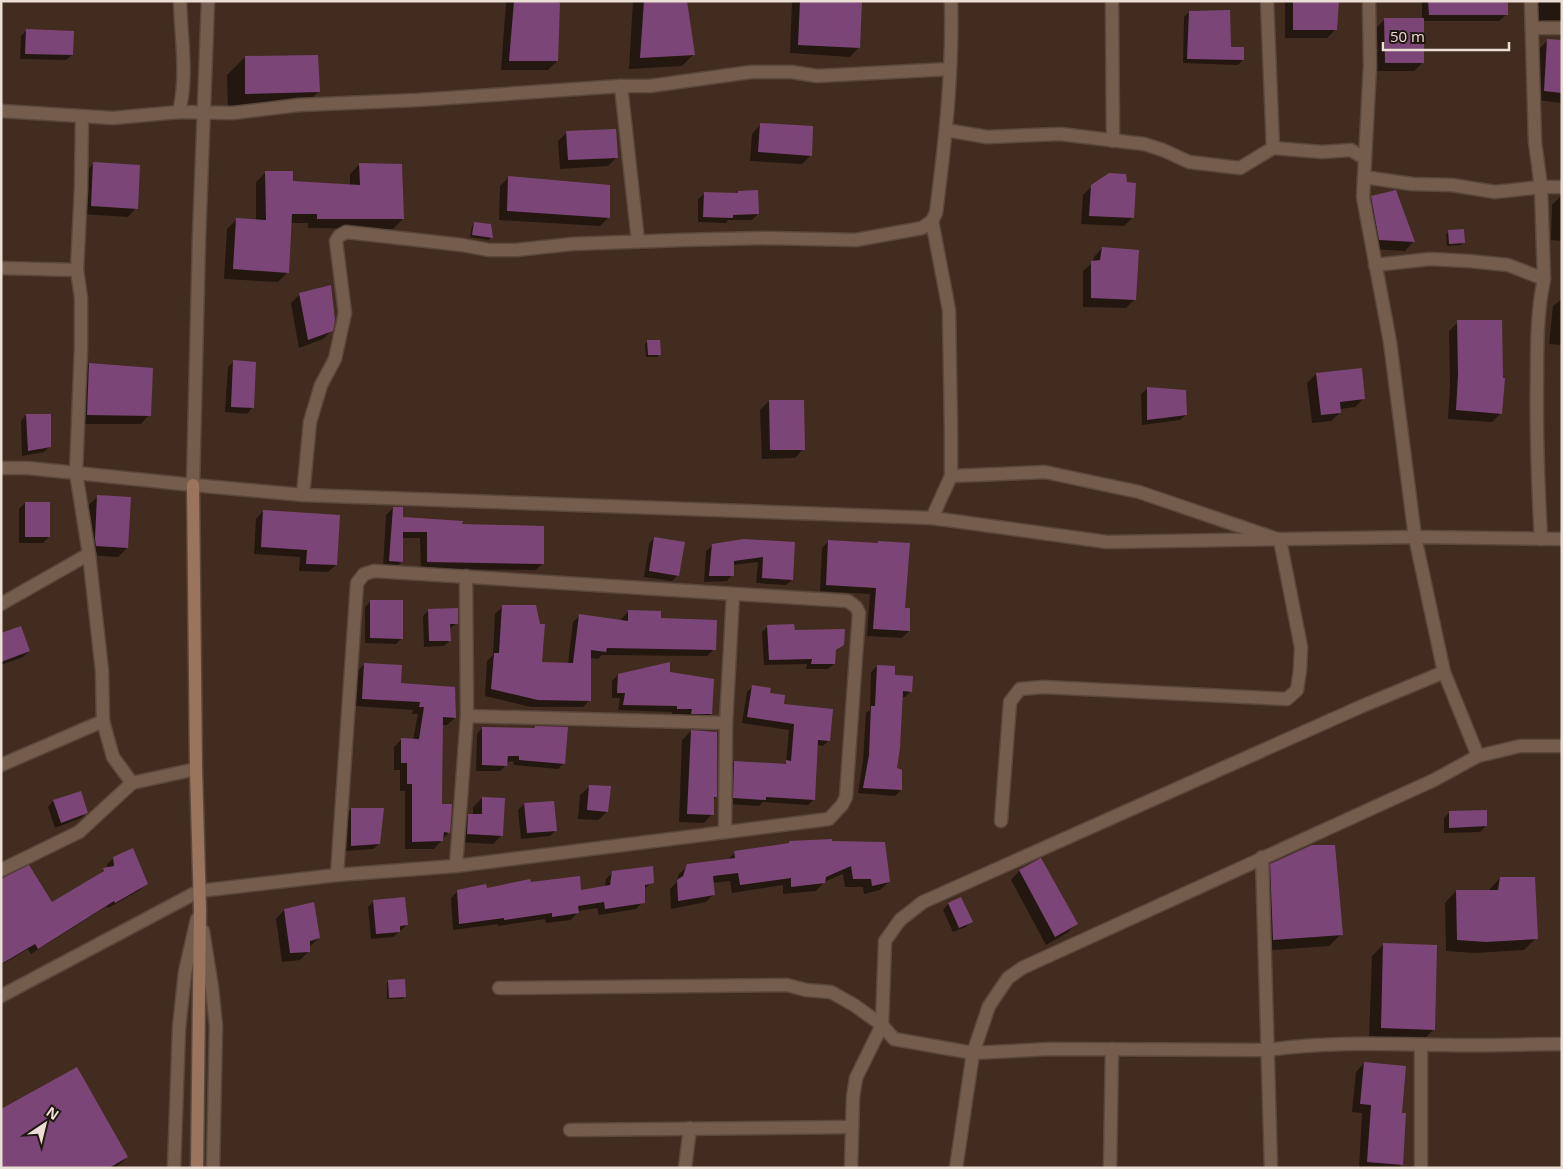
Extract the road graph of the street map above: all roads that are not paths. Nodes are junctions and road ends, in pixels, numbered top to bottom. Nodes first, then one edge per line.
1 (180, 1) edge
2 (208, 1) edge
3 (951, 1) edge
4 (1112, 1) edge
5 (1267, 1) edge
6 (1369, 1) edge
7 (1531, 1) edge
8 (1532, 28) junction
9 (1562, 28) edge
10 (950, 69) junction
11 (621, 86) junction
12 (1, 111) edge
13 (204, 111) junction
14 (178, 112) junction
15 (82, 117) junction
16 (946, 130) junction
17 (1113, 141) junction
18 (1273, 148) junction
19 (1364, 158) junction
20 (1364, 176) junction
21 (1541, 187) junction
22 (1562, 187) edge
23 (932, 221) junction
24 (638, 242) junction
25 (1375, 265) junction
26 (1, 268) edge
27 (77, 270) junction
28 (1544, 279) junction
29 (1, 468) edge
30 (76, 473) junction
31 (951, 476) junction
32 (193, 485) junction
33 (303, 495) junction
34 (932, 518) junction
35 (1415, 537) junction
36 (1541, 539) junction
37 (1562, 539) edge
38 (1280, 540) junction
39 (89, 554) junction
40 (466, 576) junction
41 (733, 594) junction
42 (1, 604) edge
43 (1444, 672) junction
44 (467, 716) junction
45 (103, 721) junction
46 (726, 724) junction
47 (1562, 746) edge
48 (1478, 756) junction
49 (1, 765) edge
50 (196, 769) junction
51 (132, 783) junction
52 (1001, 821) dead end
53 (725, 832) junction
54 (1262, 858) junction
55 (456, 866) junction
56 (1, 870) edge
57 (337, 875) junction
58 (199, 891) junction
59 (200, 910) junction
60 (499, 988) dead end
61 (1, 996) edge
62 (882, 1024) junction
63 (1562, 1036) edge
64 (1421, 1044) junction
65 (1562, 1044) edge
66 (1112, 1049) junction
67 (1268, 1050) junction
68 (973, 1053) junction
69 (852, 1127) junction
70 (690, 1128) junction
71 (570, 1130) dead end
72 (174, 1168) edge
73 (197, 1168) edge
74 (213, 1168) edge
75 (685, 1168) edge
76 (851, 1168) edge
77 (956, 1168) edge
78 (1110, 1168) edge
79 (1271, 1168) edge
80 (1421, 1168) edge

1 - 14 street
2 - 13 street
3 - 10 street
4 - 17 street
5 - 18 street
6 - 19 street
7 - 8 street
8 - 9 street
8 - 21 street
10 - 11 street
10 - 16 street
11 - 13 street
11 - 24 street
12 - 15 street
13 - 14 street
13 - 32 street
14 - 15 street
15 - 27 street
16 - 17 street
16 - 23 street
17 - 18 street
18 - 19 street
19 - 20 street
20 - 21 street
20 - 25 street
21 - 22 street
21 - 28 street
23 - 24 street
23 - 31 street
24 - 33 street
25 - 28 street
25 - 35 street
26 - 27 street
27 - 30 street
28 - 36 street
29 - 30 street
30 - 32 street
30 - 39 street
31 - 34 street
31 - 38 street
32 - 33 street
32 - 50 street
33 - 34 street
34 - 38 street
35 - 36 street
35 - 38 street
35 - 43 street
36 - 37 street
38 - 52 street
39 - 42 street
39 - 45 street
40 - 41 street
40 - 44 street
40 - 57 street
41 - 46 street
41 - 53 street
43 - 48 street
43 - 62 street
44 - 46 street
44 - 55 street
45 - 49 street
45 - 51 street
46 - 53 street
47 - 48 street
48 - 54 street
50 - 51 street
50 - 58 street
51 - 56 street
53 - 55 street
54 - 67 street
54 - 68 street
55 - 57 street
57 - 58 street
58 - 59 street
58 - 61 street
59 - 72 street
59 - 73 street
59 - 74 street
60 - 62 street
62 - 68 street
62 - 69 street
63 - 65 street
64 - 65 street
64 - 67 street
64 - 80 street
66 - 67 street
66 - 68 street
66 - 78 street
67 - 79 street
68 - 77 street
69 - 70 street
69 - 76 street
70 - 71 street
70 - 75 street

